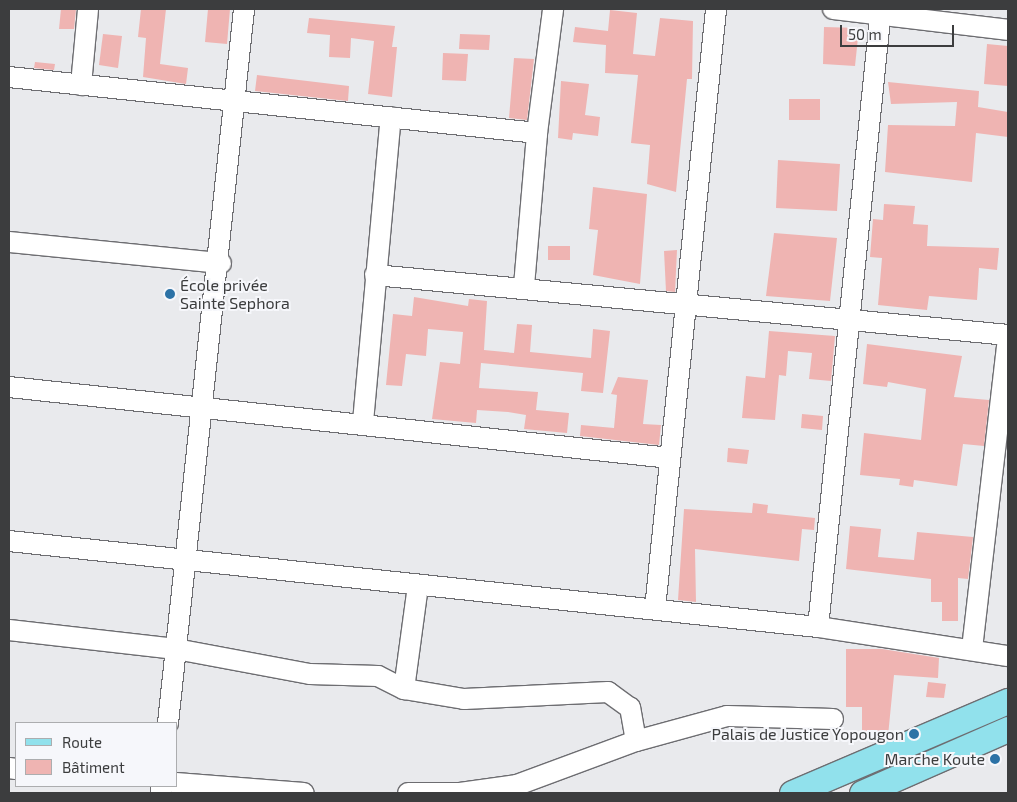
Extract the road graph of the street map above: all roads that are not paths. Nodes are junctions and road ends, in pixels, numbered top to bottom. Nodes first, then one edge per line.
1 (88, 9) edge
2 (244, 9) edge
3 (553, 9) edge
4 (716, 9) edge
5 (833, 9) edge
6 (881, 11) edge
7 (1008, 30) edge
8 (9, 77) edge
9 (82, 85) junction
10 (238, 100) junction
11 (391, 117) junction
12 (536, 133) junction
13 (9, 242) edge
14 (220, 262) junction
15 (375, 275) junction
16 (524, 286) junction
17 (686, 302) junction
18 (847, 317) junction
19 (1008, 337) edge
20 (9, 387) edge
21 (204, 407) junction
22 (363, 422) junction
23 (670, 458) junction
24 (9, 541) edge
25 (186, 560) junction
26 (418, 585) junction
27 (655, 609) junction
28 (818, 627) junction
29 (9, 630) edge
30 (176, 649) junction
31 (972, 649) junction
32 (1008, 656) edge
33 (404, 688) junction
34 (1008, 701) edge
35 (833, 719) dead end
36 (168, 722) edge
37 (1008, 729) edge
38 (636, 741) junction
39 (178, 783) edge
40 (304, 793) edge
41 (408, 793) edge
42 (792, 793) edge
43 (862, 793) edge

1 - 9 street
2 - 10 street
3 - 12 street
4 - 17 street
5 - 6 street
6 - 7 street
6 - 18 street
8 - 9 street
9 - 10 street
10 - 11 street
10 - 14 street
11 - 12 street
11 - 15 street
12 - 16 street
13 - 14 street
14 - 21 street
15 - 16 street
15 - 22 street
16 - 17 street
17 - 18 street
17 - 23 street
18 - 19 street
18 - 28 street
19 - 31 street
20 - 21 street
21 - 22 street
21 - 25 street
22 - 23 street
23 - 27 street
24 - 25 street
25 - 26 street
25 - 30 street
26 - 27 street
26 - 33 street
27 - 28 street
28 - 31 street
29 - 30 street
30 - 33 street
30 - 36 street
31 - 32 street
33 - 38 street
34 - 42 main road
35 - 38 street
37 - 43 main road
38 - 41 street
39 - 40 street

